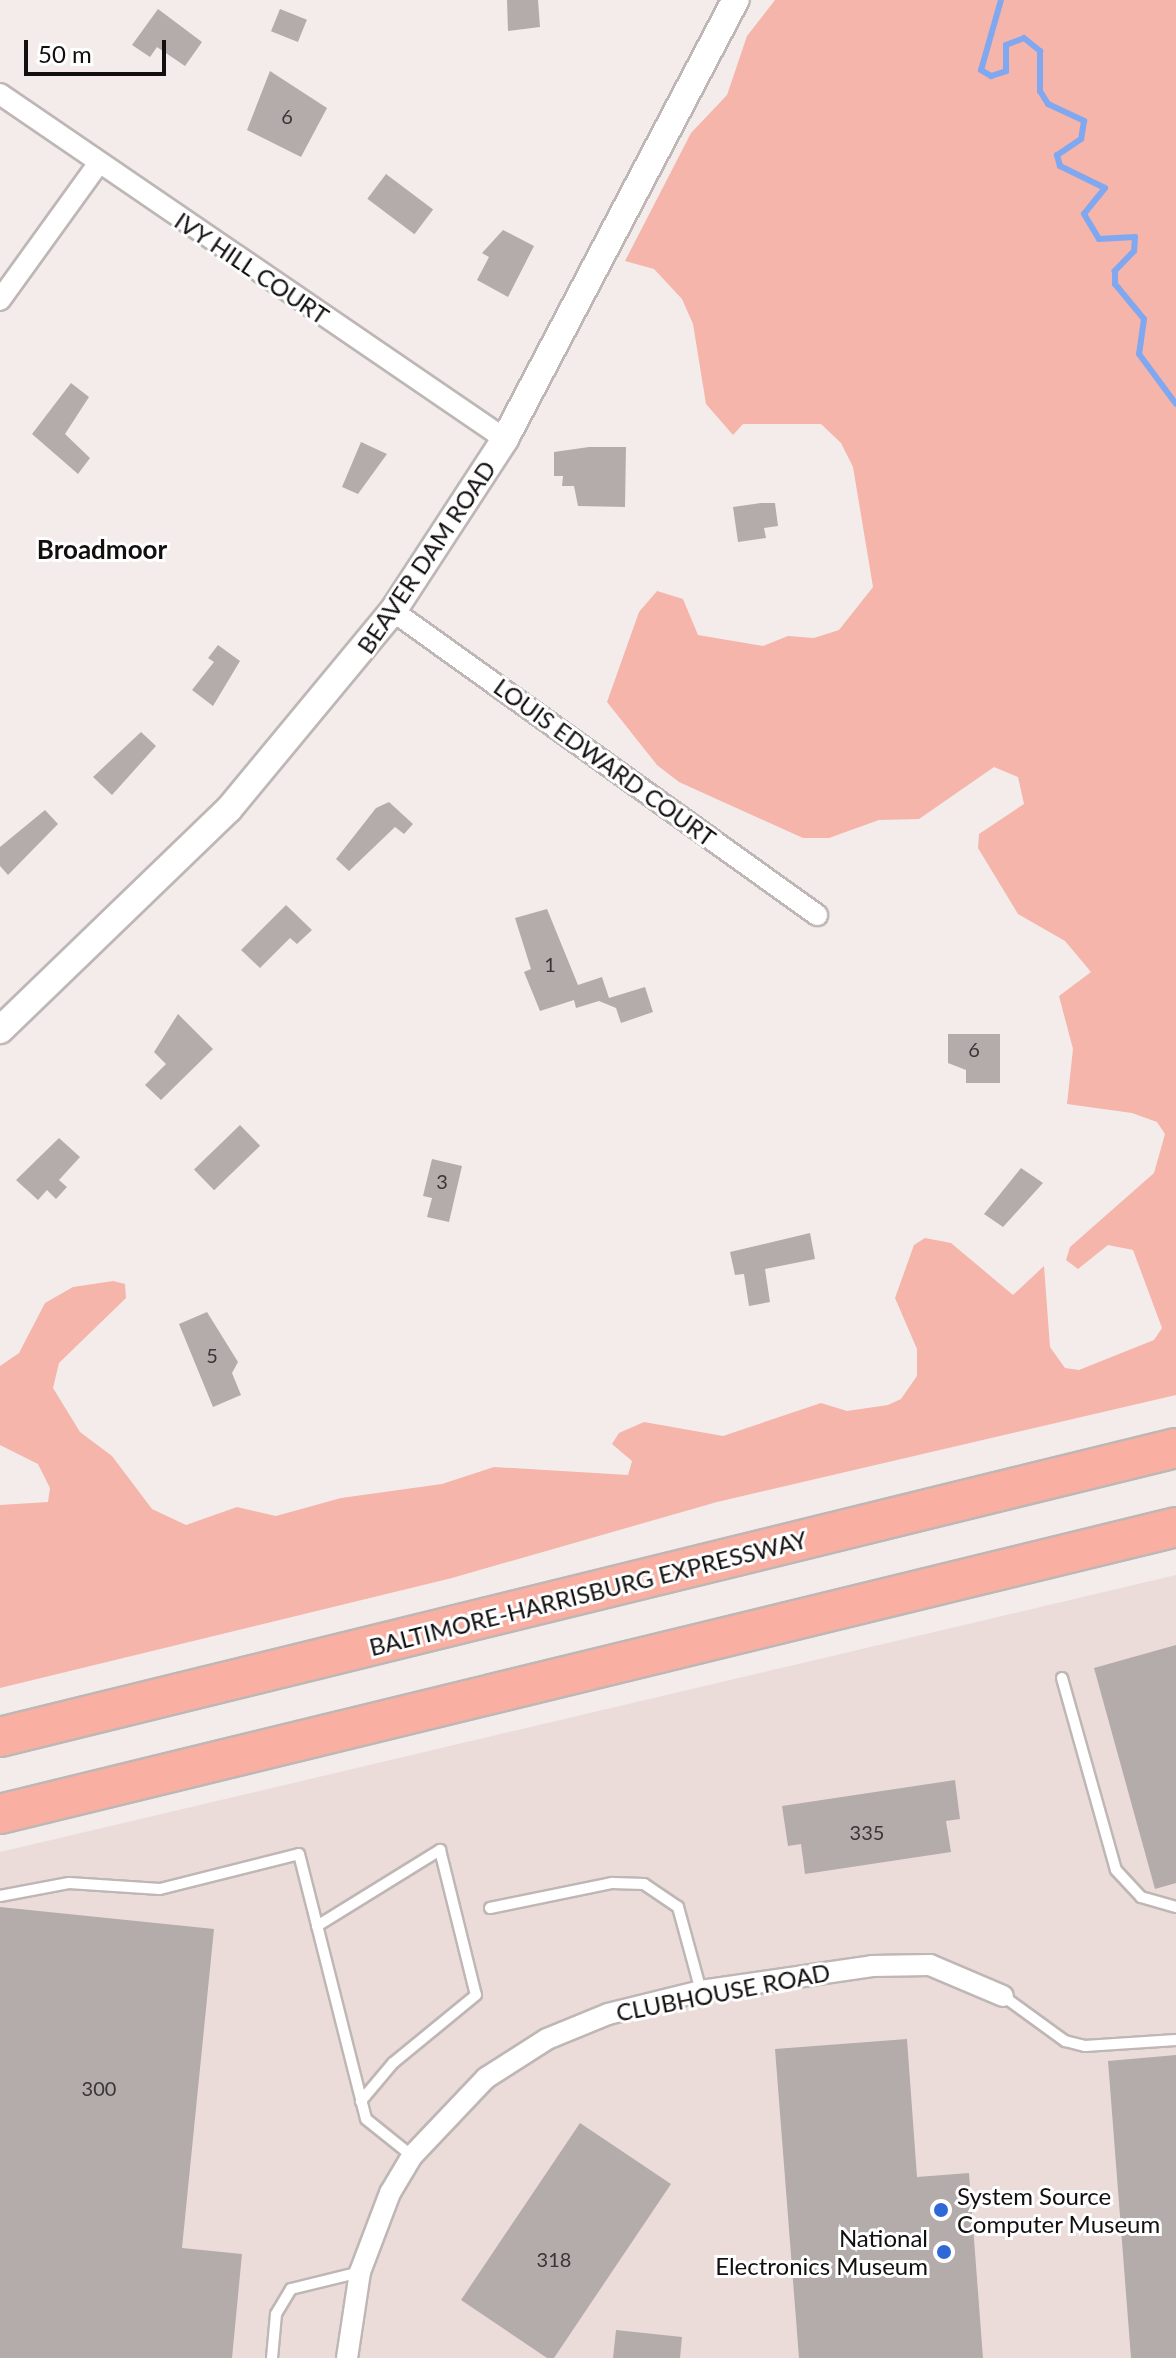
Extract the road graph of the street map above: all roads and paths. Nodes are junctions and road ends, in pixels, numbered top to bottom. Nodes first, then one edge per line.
1 (735, 0) edge
2 (0, 94) edge
3 (98, 164) junction
4 (0, 300) edge
5 (505, 439) junction
6 (393, 611) junction
7 (817, 915) dead end
8 (0, 1030) edge
9 (1176, 1448) edge
10 (1176, 1527) edge
11 (1062, 1678) dead end
12 (0, 1737) edge
13 (0, 1814) edge
14 (0, 1896) edge
15 (1176, 1907) edge
16 (490, 1908) dead end
17 (317, 1926) junction
18 (701, 1991) junction
19 (1003, 1996) joint
20 (1176, 2040) edge
21 (361, 2101) junction
22 (412, 2156) junction
23 (360, 2272) junction
24 (272, 2358) edge
25 (347, 2358) edge

1 - 5 street, BEAVER DAM ROAD
2 - 3 street, IVY HILL COURT
3 - 4 street
3 - 5 street, IVY HILL COURT
5 - 6 street, BEAVER DAM ROAD
6 - 7 street, LOUIS EDWARD COURT
6 - 8 street, BEAVER DAM ROAD
9 - 12 highway, BALTIMORE-HARRISBURG EXPRESSWAY
10 - 13 highway
11 - 15 lane
14 - 17 lane
16 - 18 lane
17 - 21 lane
17 - 21 lane
18 - 19 street, CLUBHOUSE ROAD
18 - 22 street, CLUBHOUSE ROAD
19 - 20 lane
21 - 22 lane
22 - 23 street, CLUBHOUSE ROAD
23 - 24 lane
23 - 25 street, CLUBHOUSE ROAD

